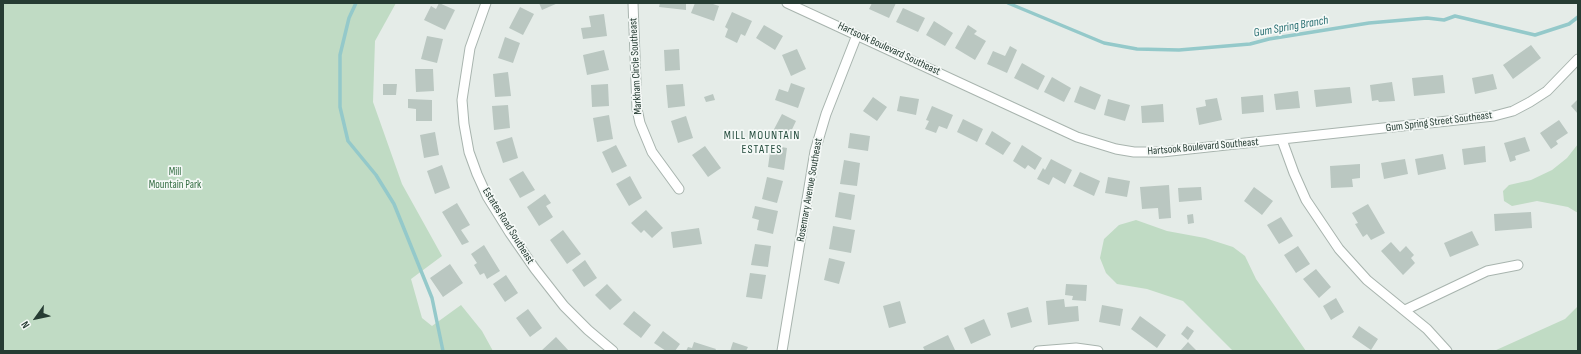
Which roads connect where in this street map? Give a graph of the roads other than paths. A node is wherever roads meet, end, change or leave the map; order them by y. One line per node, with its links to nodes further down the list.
1 (486, 3): 10 (street, Estates Road Southeast)
2 (633, 3): 7 (street, Markham Circle Southeast)
3 (787, 3): 4 (street, Hartsook Boulevard Southeast)
4 (857, 35): 6 (street, Hartsook Boulevard Southeast); 11 (street, Rosemary Avenue Southeast)
5 (1578, 59): 6 (street, Gum Spring Street Southeast)
6 (1282, 140): 9 (street)
7 (679, 189)
8 (1518, 265): 9 (street)
9 (1405, 310): 14 (street)
10 (613, 351)
11 (782, 351)
12 (1038, 351): 13 (street)
13 (1098, 351)
14 (1447, 351)

